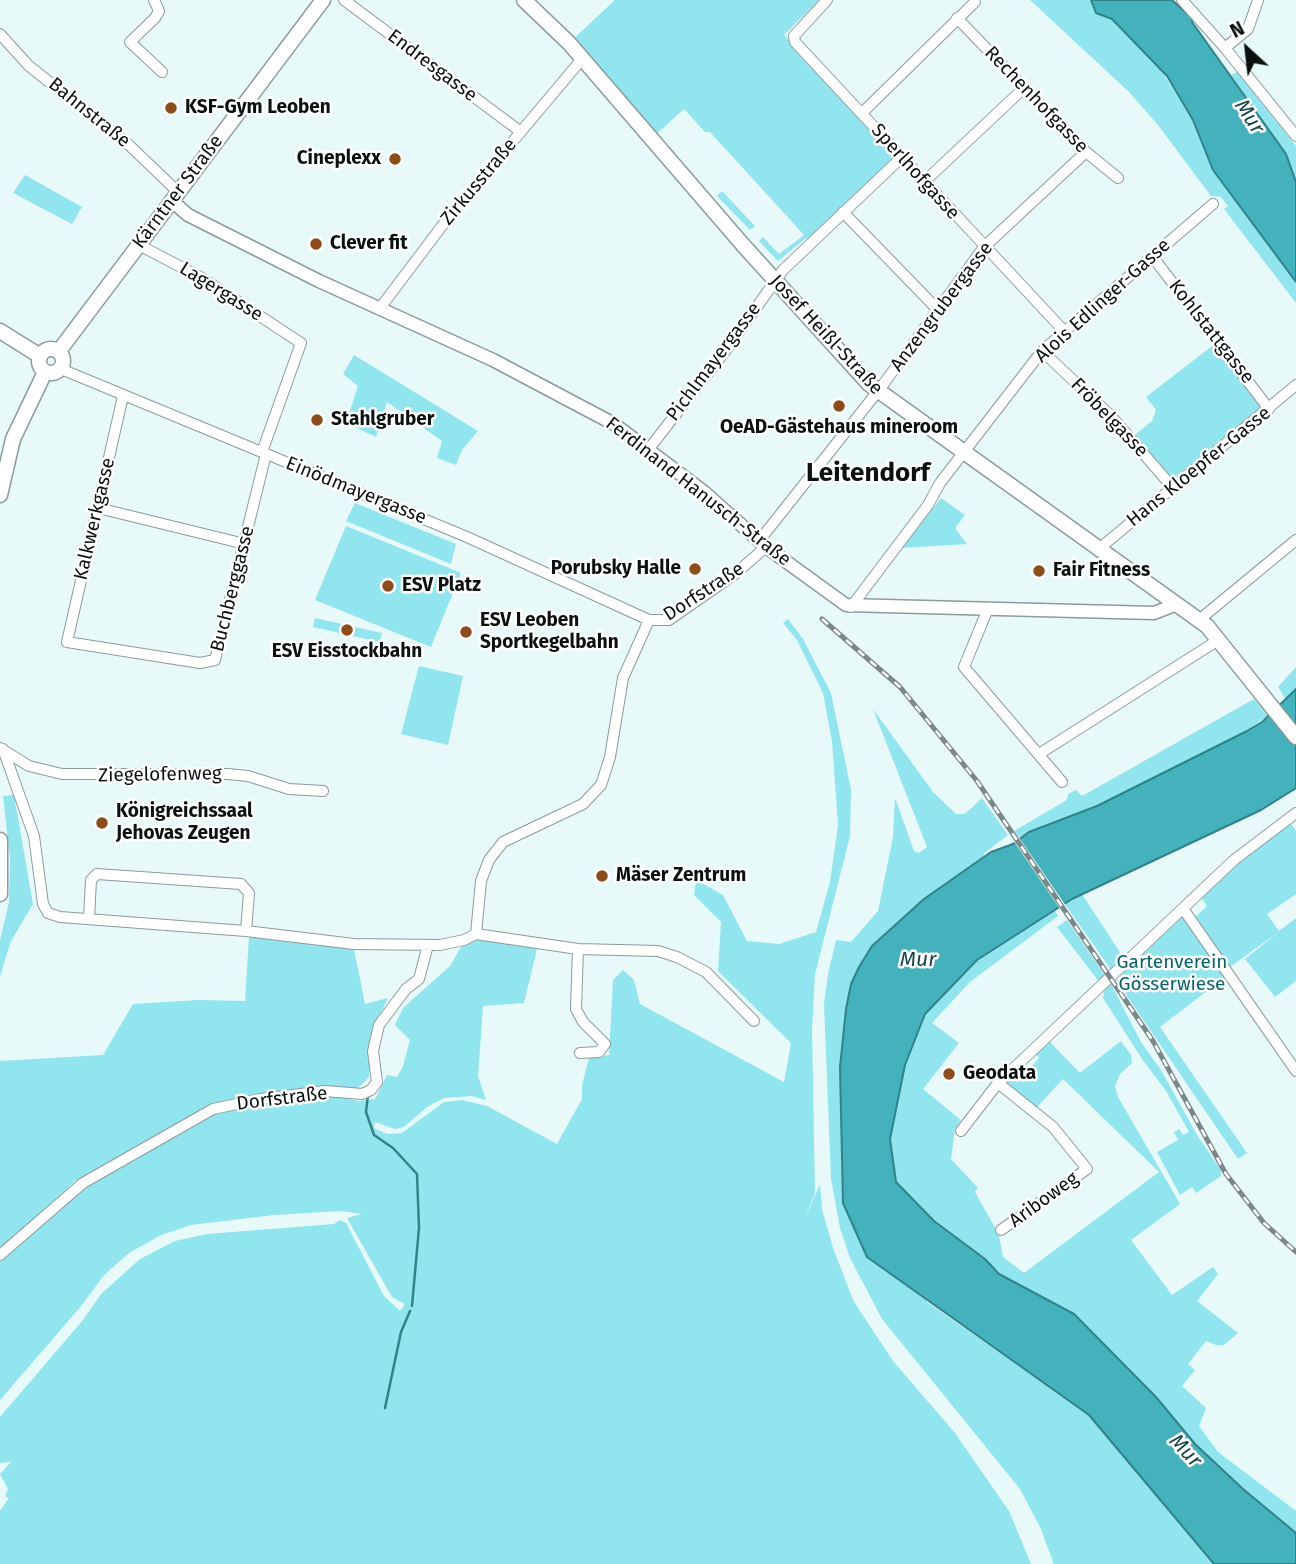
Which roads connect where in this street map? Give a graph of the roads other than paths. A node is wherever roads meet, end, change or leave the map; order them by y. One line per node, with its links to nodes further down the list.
1 (154, 0): 13 (street)
2 (323, 0): 22 (main road, Kärntner Straße)
3 (344, 0): 16 (street, Endresgasse)
4 (524, 0): 12 (main road, Josef Heißl-Straße)
5 (827, 0): 15 (street, Sperlhofgasse)
6 (1182, 0): 11 (street)
7 (1258, 0): 11 (street)
8 (975, 2): 9 (street)
9 (957, 18): 14 (street, Rechenhofgasse); 15 (street)
10 (0, 34): 22 (street, Bahnstraße)
11 (1225, 48): 17 (street)
12 (582, 59): 16 (street, Zirkusstraße); 28 (main road, Josef Heißl-Straße)
13 (162, 72)
14 (1024, 88): 18 (street, Rechenhofgasse); 21 (street)
15 (862, 113): 19 (street, Sperlhofgasse)
16 (520, 132): 29 (street, Zirkusstraße)
17 (1296, 136)
18 (1086, 152): 20 (street, Rechenhofgasse); 26 (street, Anzengrubergasse)
19 (901, 158): 21 (street, Sperlhofgasse); 24 (street, Pichlmayergasse)
20 (1118, 178)
21 (924, 183): 26 (street, Sperlhofgasse)
22 (175, 197): 25 (main road, Kärntner Straße); 29 (street, Ferdinand Hanusch-Straße)
23 (1213, 204): 27 (street, Alois Edlinger-Gasse)
24 (843, 212): 28 (street, Pichlmayergasse); 30 (street)
25 (139, 245): 33 (street, Lagergasse); 34 (main road, Kärntner Straße)
26 (984, 247): 30 (street, Anzengrubergasse); 32 (street, Sperlhofgasse)
27 (1152, 256): 32 (street, Alois Edlinger-Gasse); 42 (street, Kohlstattgasse)
28 (774, 280): 40 (main road, Josef Heißl-Straße); 43 (street, Pichlmayergasse)
29 (380, 308): 43 (street, Ferdinand Hanusch-Straße)
30 (938, 310): 40 (street, Anzengrubergasse)
31 (0, 331): 36 (main road)
32 (1064, 331): 35 (street, Alois Edlinger-Gasse)
33 (301, 345): 44 (street, Buchberggasse)
34 (59, 351): 36 (main road); 37 (main road)
35 (1042, 351): 45 (street, Alois Edlinger-Gasse); 46 (street, Fröbelgasse)
36 (40, 356): 38 (main road)
37 (61, 369): 38 (main road); 41 (street, Einödmayergasse)
38 (45, 372): 47 (main road)
39 (1296, 385): 42 (street, Hans Kloepfer-Gasse)
40 (878, 391): 45 (main road, Josef Heißl-Straße); 51 (street, Anzengrubergasse)
41 (123, 396): 44 (street, Einödmayergasse); 48 (street, Kalkwerkgasse)
42 (1269, 409): 46 (street, Hans Kloepfer-Gasse)
43 (648, 450): 51 (street, Ferdinand Hanusch-Straße)
44 (264, 453): 50 (street, Buchberggasse); 56 (street, Einödmayergasse)
45 (965, 453): 52 (main road, Josef Heißl-Straße); 54 (street, Alois Edlinger-Gasse)
46 (1174, 489): 52 (street, Hans Kloepfer-Gasse)
47 (0, 495)
48 (97, 508): 50 (street); 59 (street, Kalkwerkgasse)
49 (1296, 540): 57 (street)
50 (245, 544): 59 (street, Buchberggasse)
51 (762, 544): 54 (street, Ferdinand Hanusch-Straße); 56 (street, Dorfstraße)
52 (1100, 548): 53 (main road, Josef Heißl-Straße)
53 (1177, 604): 55 (street); 57 (main road, Josef Heißl-Straße)
54 (851, 607): 55 (street)
55 (987, 611): 62 (street)
56 (649, 620): 71 (street, Dorfstraße)
57 (1199, 620): 58 (main road, Josef Heißl-Straße)
58 (1220, 639): 60 (main road, Josef Heißl-Straße); 62 (street)
59 (67, 642)
60 (1296, 737)
61 (1, 749): 64 (street, Ziegelofenweg); 69 (street)
62 (1039, 754): 63 (street)
63 (1062, 782)
64 (323, 791)
65 (1296, 813): 68 (street)
66 (0, 840): 67 (main road)
67 (0, 894)
68 (1184, 911): 76 (street); 77 (street)
69 (89, 919): 70 (street); 70 (street)
70 (246, 931): 72 (street)
71 (476, 934): 72 (street); 73 (street)
72 (428, 945): 80 (street, Dorfstraße)
73 (578, 949): 74 (street); 75 (street)
74 (754, 1021)
75 (580, 1053)
76 (1296, 1071)
77 (998, 1083): 78 (street); 79 (street, Ariboweg)
78 (961, 1131)
79 (1001, 1230)
80 (0, 1255)

